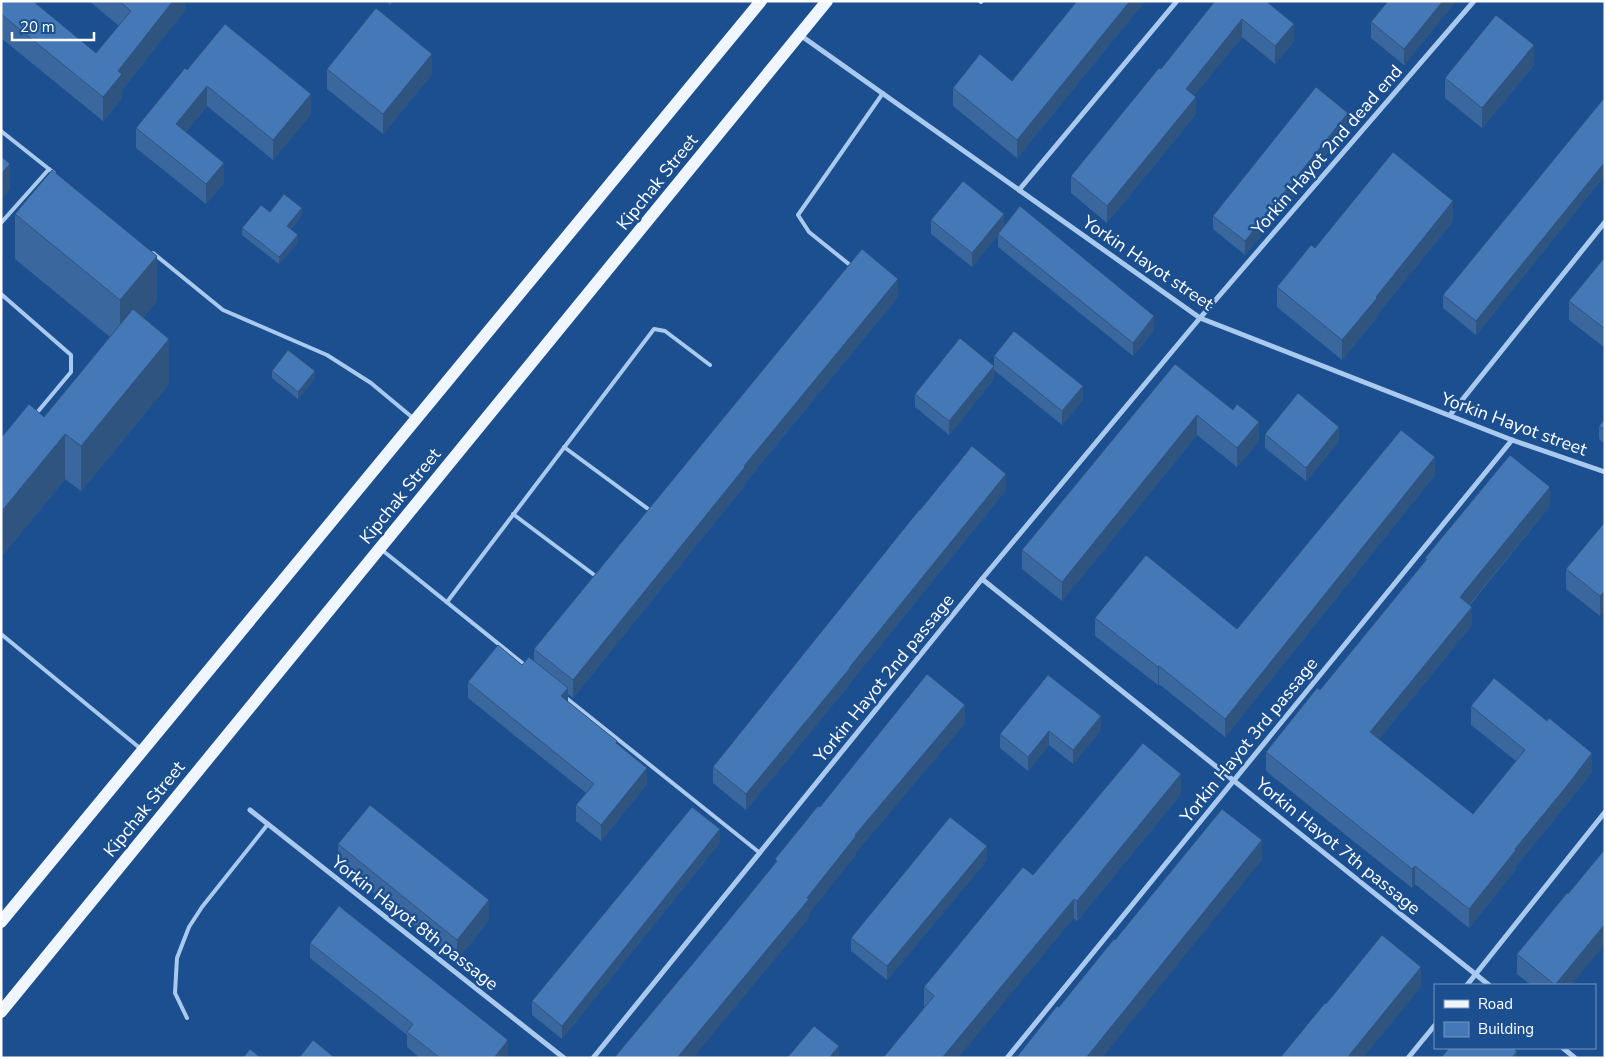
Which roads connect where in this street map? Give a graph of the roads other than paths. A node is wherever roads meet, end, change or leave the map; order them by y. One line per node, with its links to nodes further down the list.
1 (761, 1): 20 (main road, Kipchak Street)
2 (827, 1): 5 (main road, Kipchak Street)
3 (1177, 1): 10 (street)
4 (1474, 1): 16 (street, Yorkin Hayot 2nd dead end)
5 (800, 34): 6 (street, Yorkin Hayot street); 26 (main road, Kipchak Street)
6 (883, 93): 10 (street, Yorkin Hayot street); 14 (lane)
7 (1, 131): 8 (lane)
8 (49, 169): 9 (lane); 12 (lane)
9 (56, 175)
10 (1019, 190): 16 (street, Yorkin Hayot street)
11 (1605, 222): 18 (street)
12 (1, 223)
13 (147, 248): 20 (lane)
14 (850, 265)
15 (1, 294): 19 (lane)
16 (1200, 318): 18 (street, Yorkin Hayot street); 28 (street, Yorkin Hayot 2nd passage)
17 (710, 365): 22 (lane)
18 (1450, 415): 21 (street, Yorkin Hayot street)
19 (33, 416)
20 (415, 420): 33 (main road, Kipchak Street)
21 (1512, 440): 23 (street, Yorkin Hayot street); 34 (street, Yorkin Hayot 3rd passage)
22 (564, 447): 24 (lane); 25 (lane)
23 (1605, 472)
24 (653, 512)
25 (513, 514): 27 (lane); 29 (lane)
26 (380, 548): 29 (lane); 43 (main road, Kipchak Street)
27 (597, 577)
28 (982, 579): 34 (street, Yorkin Hayot 7th passage); 38 (street, Yorkin Hayot 2nd passage)
29 (447, 602): 31 (lane)
30 (1, 634): 33 (lane)
31 (531, 669)
32 (561, 694): 38 (lane)
33 (143, 750): 39 (main road, Kipchak Street)
34 (1233, 780): 40 (street, Yorkin Hayot 7th passage); 49 (street, Yorkin Hayot 3rd passage)
35 (250, 810): 37 (street, Yorkin Hayot 8th passage)
36 (1605, 812): 40 (street)
37 (268, 824): 44 (lane); 47 (street, Yorkin Hayot 8th passage)
38 (760, 853): 48 (street, Yorkin Hayot 2nd passage)
39 (1, 922)
40 (1476, 974): 41 (street); 42 (street, Yorkin Hayot 7th passage)
41 (1468, 984)
42 (1488, 984)
43 (1, 1012)
44 (187, 1018)
45 (1434, 1026): 50 (street)
46 (1564, 1049): 51 (street)
47 (564, 1058)
48 (593, 1058)
49 (1006, 1058)
50 (1408, 1058)
51 (1575, 1058)

